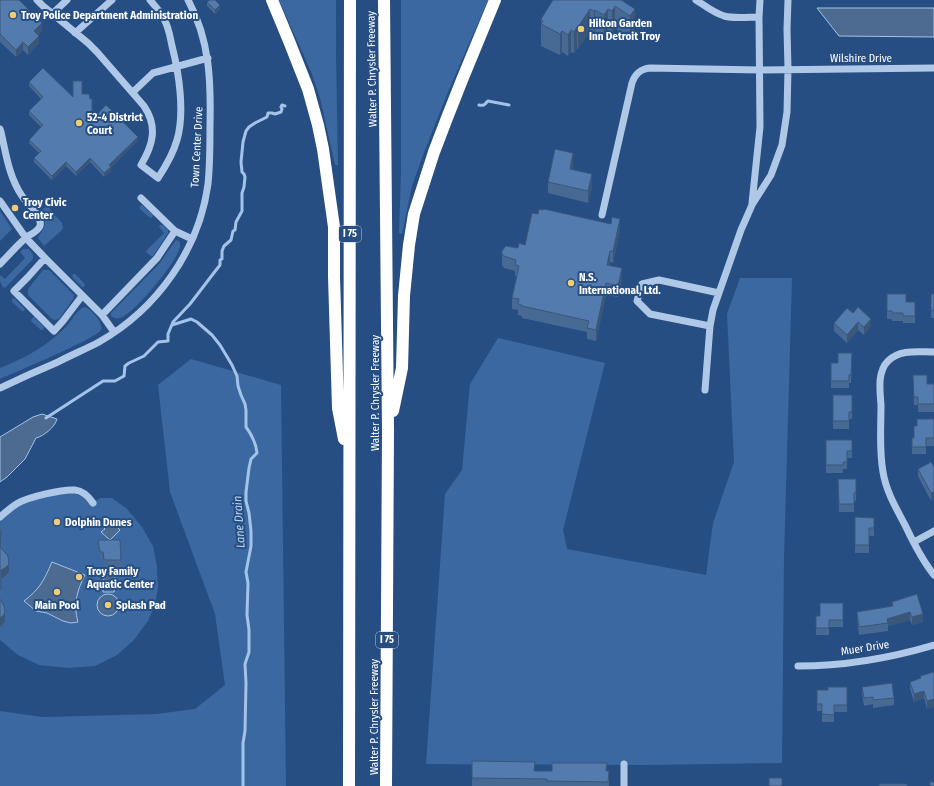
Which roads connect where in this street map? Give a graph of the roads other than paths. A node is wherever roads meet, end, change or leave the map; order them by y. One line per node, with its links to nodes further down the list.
1 (37, 0): 13 (street)
2 (67, 0): 13 (street)
3 (112, 0): 15 (street)
4 (150, 0): 17 (street)
5 (188, 0): 16 (street, Town Center Drive)
6 (272, 0): 41 (highway)
7 (350, 0): 41 (highway, Walter P. Chrysler Freeway / I 75)
8 (384, 0): 40 (highway, Walter P. Chrysler Freeway / I 75)
9 (495, 0): 40 (highway)
10 (696, 0): 14 (street)
11 (760, 0): 14 (street)
12 (788, 0): 19 (street)
13 (52, 14): 15 (street)
14 (759, 18): 20 (street)
15 (75, 33): 21 (street)
16 (208, 58): 17 (street); 29 (street, Town Center Drive)
17 (177, 66): 21 (street); 21 (street)
18 (934, 68): 19 (street, Wilshire Drive)
19 (788, 69): 20 (street, Wilshire Drive); 25 (street)
20 (760, 70): 25 (street); 26 (street, Wilshire Drive)
21 (133, 92)
22 (0, 129): 28 (street)
23 (141, 198): 27 (street)
24 (0, 201): 28 (street)
25 (752, 205): 32 (street)
26 (602, 215)
27 (176, 231): 29 (street); 34 (street)
28 (26, 238): 30 (street); 31 (street)
29 (192, 239): 36 (street, Town Center Drive)
30 (45, 258): 33 (street); 33 (street)
31 (0, 264)
32 (719, 292): 35 (street); 35 (street)
33 (82, 296): 34 (street)
34 (102, 315): 36 (street)
35 (710, 326): 39 (street)
36 (114, 332): 38 (street, Town Center Drive)
37 (934, 352): 45 (street)
38 (0, 388)
39 (705, 390)
40 (388, 431): 51 (highway, Walter P. Chrysler Freeway / I 75)
41 (349, 468): 50 (highway, Walter P. Chrysler Freeway / I 75)
42 (92, 503): 43 (street)
43 (0, 517)
44 (934, 531): 45 (street)
45 (914, 542): 46 (street)
46 (934, 575)
47 (934, 645): 48 (street, Muer Drive)
48 (798, 666)
49 (624, 764): 52 (street)
50 (348, 786)
51 (386, 786)
52 (624, 786)

